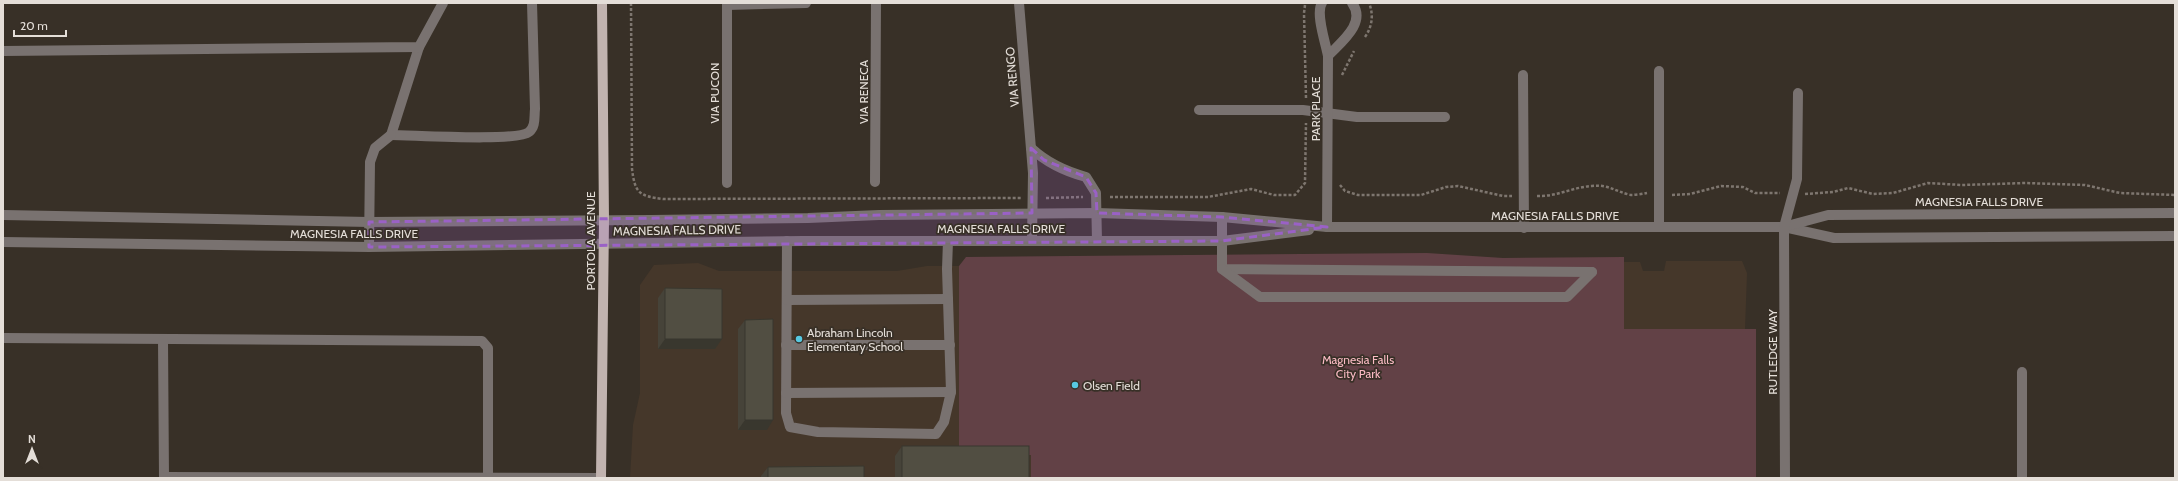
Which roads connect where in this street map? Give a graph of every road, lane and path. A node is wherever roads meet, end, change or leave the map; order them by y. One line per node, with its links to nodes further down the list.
1 (443, 3): 12 (street)
2 (532, 3): 22 (street)
3 (602, 3): 35 (main road, PORTOLA AVENUE)
4 (631, 3): 29 (path)
5 (806, 3): 11 (street)
6 (876, 3): 24 (street, VIA RENECA)
7 (1019, 3): 23 (street, VIA RENGO)
8 (1306, 3): 19 (path)
9 (1322, 3): 14 (street, PARK PLACE)
10 (1352, 3): 14 (street)
11 (727, 4): 25 (street, VIA PUCON)
12 (419, 47): 13 (street); 22 (street)
13 (3, 51)
14 (1328, 56): 20 (street, PARK PLACE)
15 (1658, 71): 38 (street)
16 (1523, 74): 40 (street)
17 (1798, 93): 39 (street, RUTLEDGE WAY)
18 (1199, 110): 19 (street)
19 (1306, 111): 20 (street); 28 (path)
20 (1328, 114): 21 (street); 37 (street, PARK PLACE)
21 (1445, 117)
22 (391, 135): 36 (street)
23 (1031, 148): 28 (street); 29 (street, VIA RENGO)
24 (875, 182)
25 (727, 183)
26 (1812, 194): 27 (path)
27 (2175, 195)
28 (1096, 197): 29 (path); 31 (street)
29 (1032, 198): 30 (street, VIA RENGO)
30 (1032, 213): 31 (street, MAGNESIA FALLS DRIVE); 35 (street, MAGNESIA FALLS DRIVE); 44 (street, VIA RENGO)
31 (1097, 213): 34 (street, MAGNESIA FALLS DRIVE); 45 (street)
32 (2175, 213): 39 (street, MAGNESIA FALLS DRIVE)
33 (3, 215): 36 (street, MAGNESIA FALLS DRIVE)
34 (1222, 217): 37 (street, MAGNESIA FALLS DRIVE); 46 (street)
35 (604, 221): 36 (street, MAGNESIA FALLS DRIVE); 48 (main road, PORTOLA AVENUE)
36 (369, 222): 49 (street)
37 (1327, 227): 40 (street, MAGNESIA FALLS DRIVE); 46 (street, MAGNESIA FALLS DRIVE)
38 (1660, 227): 39 (street, MAGNESIA FALLS DRIVE); 40 (street, MAGNESIA FALLS DRIVE)
39 (1784, 227): 41 (street, MAGNESIA FALLS DRIVE); 64 (street, RUTLEDGE WAY)
40 (1524, 228)
41 (2175, 236)
42 (787, 241): 43 (street, MAGNESIA FALLS DRIVE); 48 (street, MAGNESIA FALLS DRIVE); 52 (street)
43 (948, 241): 44 (street, MAGNESIA FALLS DRIVE); 51 (street)
44 (1032, 241): 45 (street, MAGNESIA FALLS DRIVE)
45 (1097, 241): 46 (street, MAGNESIA FALLS DRIVE)
46 (1222, 241): 50 (street)
47 (3, 242): 49 (street, MAGNESIA FALLS DRIVE)
48 (603, 244): 49 (street, MAGNESIA FALLS DRIVE); 63 (main road, PORTOLA AVENUE)
49 (369, 247)
50 (1222, 269): 50 (street)
51 (948, 299): 52 (street); 56 (street)
52 (787, 300): 55 (street)
53 (3, 338): 54 (street)
54 (163, 340): 61 (street); 62 (street)
55 (786, 345): 56 (street); 59 (street)
56 (950, 345): 58 (street)
57 (2022, 372): 65 (street)
58 (951, 392): 59 (street); 59 (street)
59 (786, 393)
60 (304, 477): 61 (street); 62 (street)
61 (488, 477): 63 (street)
62 (164, 478)
63 (600, 478)
64 (1786, 478)
65 (2022, 478)

